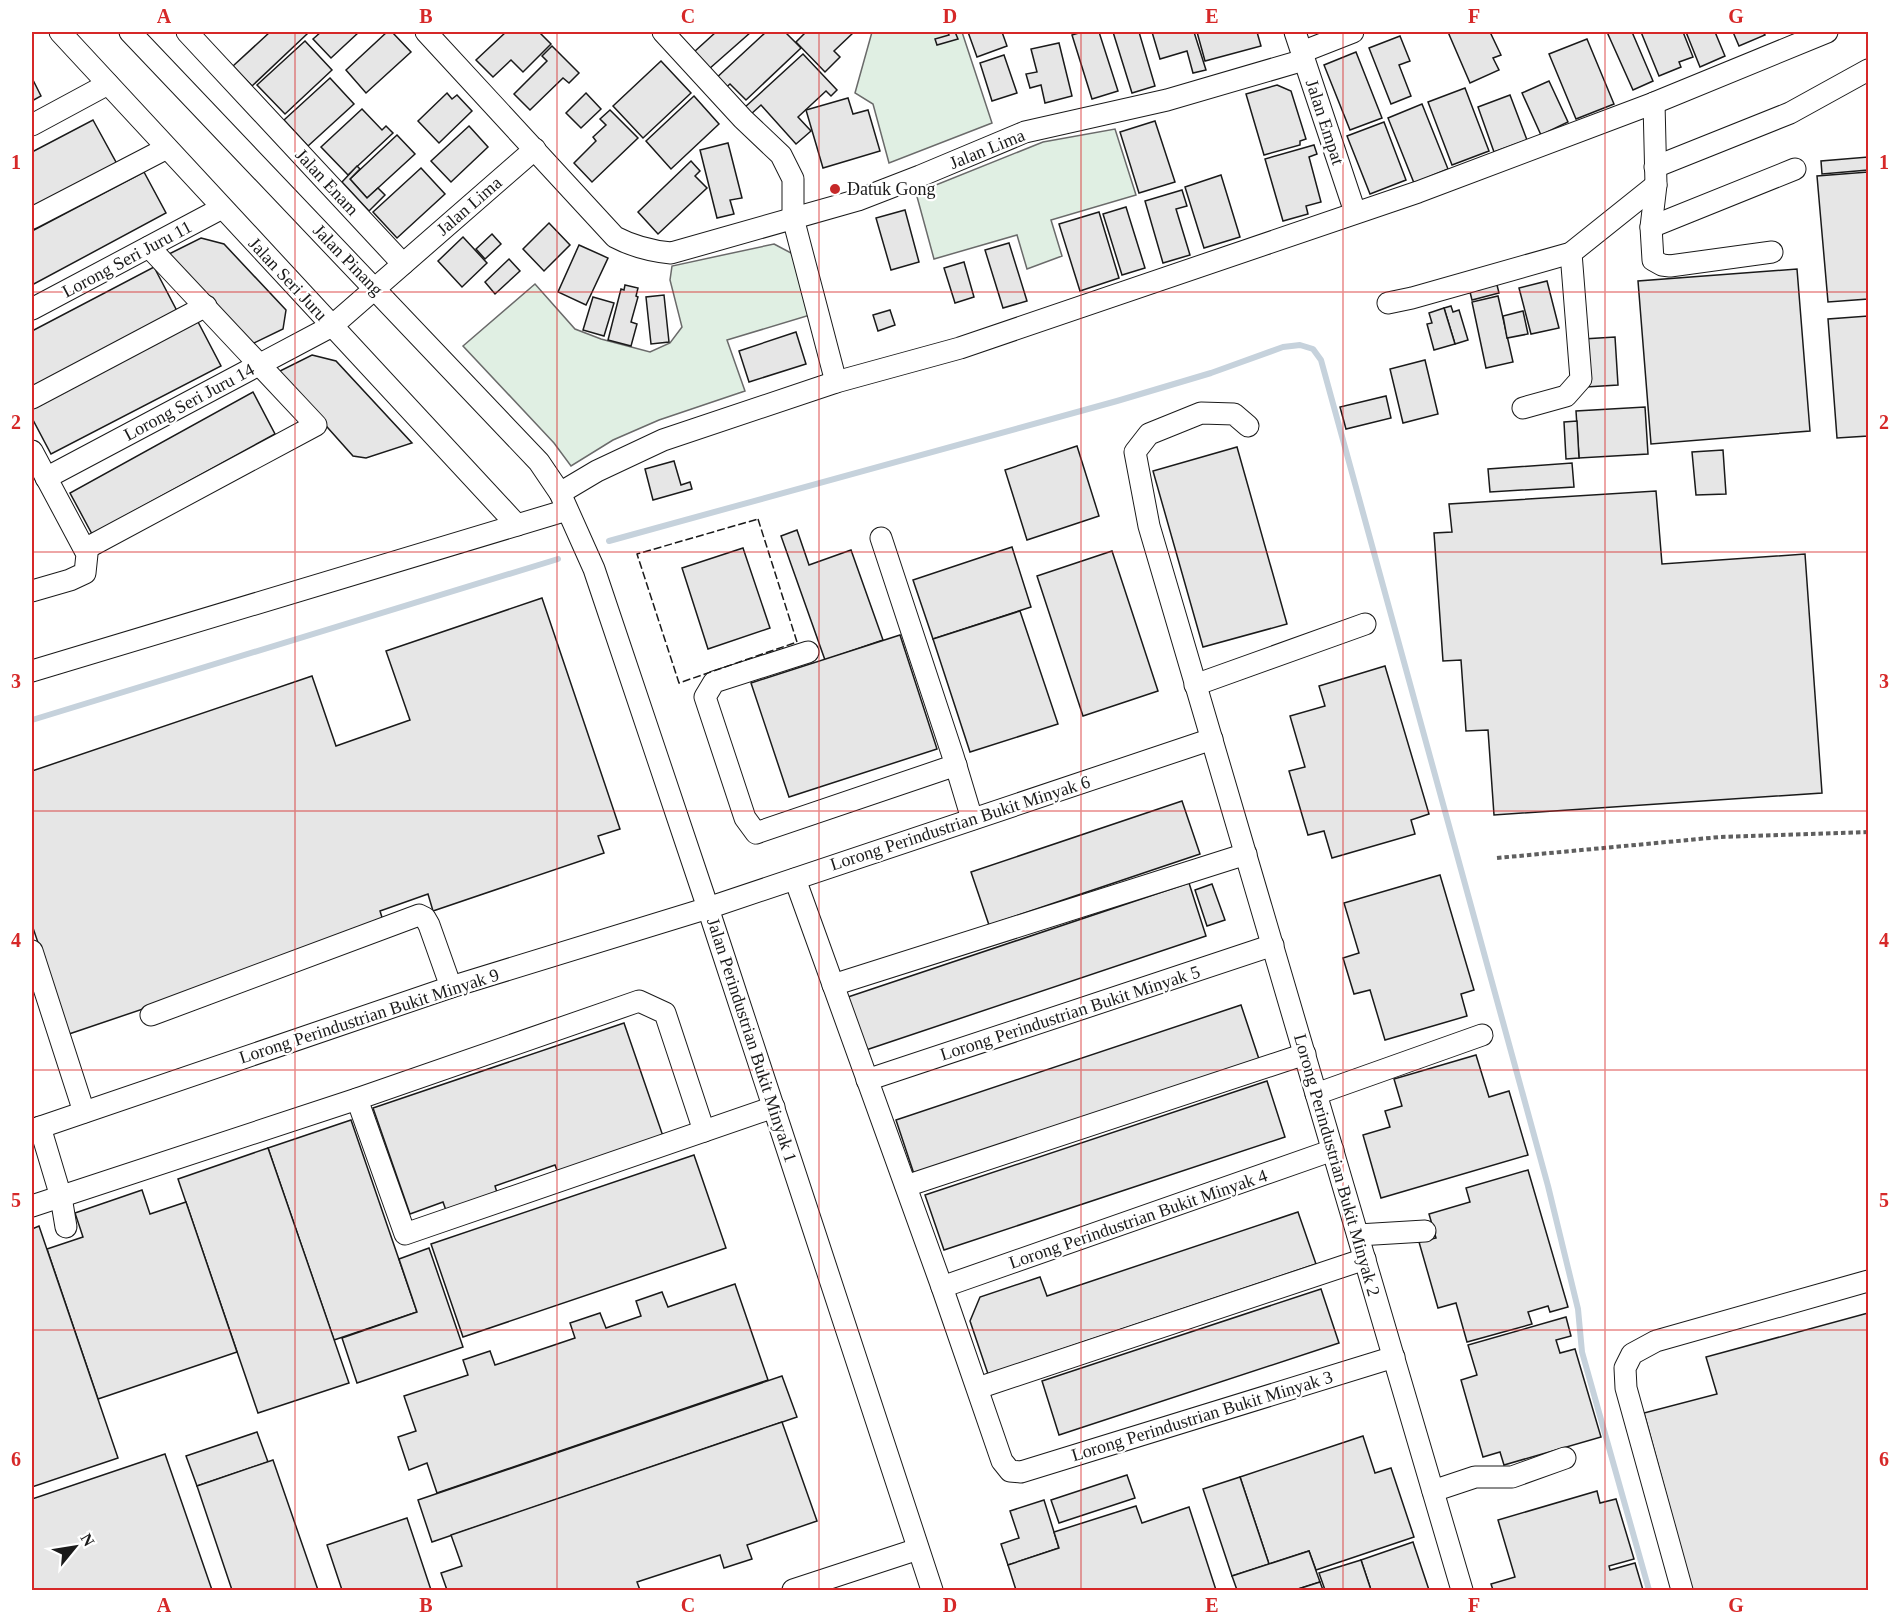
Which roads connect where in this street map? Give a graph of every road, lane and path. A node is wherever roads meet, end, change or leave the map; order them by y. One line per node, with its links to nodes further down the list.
1 (60, 32): 11 (street, Jalan Seri Juru)
2 (130, 32): 27 (street, Jalan Pinang)
3 (187, 32): 26 (street, Jalan Enam)
4 (426, 32): 15 (street, Jalan Lima)
5 (663, 32): 21 (street)
6 (1295, 32): 9 (street, Jalan Empat)
7 (1353, 32): 9 (street, Jalan Lima)
8 (1827, 32): 12 (street)
9 (1303, 56): 19 (street, Jalan Empat); 21 (street, Jalan Lima)
10 (1869, 70): 17 (street)
11 (108, 84): 13 (street); 14 (street, Jalan Seri Juru)
12 (1654, 103): 17 (street); 19 (street)
13 (32, 125)
14 (167, 148): 18 (street, Jalan Seri Juru); 20 (street)
15 (535, 149): 21 (street, Jalan Lima); 26 (street, Jalan Lima)
16 (1795, 169): 22 (street)
17 (1655, 176): 22 (street); 24 (street)
18 (222, 208): 23 (street, Lorong Seri Juru 11); 31 (street, Jalan Seri Juru)
19 (1355, 212): 33 (street)
20 (32, 218)
21 (793, 218): 33 (street)
22 (1651, 227): 25 (street)
23 (149, 247): 29 (street); 30 (street, Lorong Seri Juru 11)
24 (1571, 252): 28 (street); 35 (street)
25 (1772, 252)
26 (403, 264): 27 (street)
27 (375, 288): 31 (street); 39 (street, Jalan Pinang)
28 (1388, 303)
29 (206, 306): 32 (street); 34 (street)
30 (32, 309)
31 (332, 326): 32 (street, Lorong Seri Juru 14); 40 (street, Jalan Seri Juru)
32 (261, 365): 38 (street, Lorong Seri Juru 14); 42 (street)
33 (836, 382): 39 (street)
34 (32, 398)
35 (1523, 408)
36 (1248, 426): 47 (street, Lorong Perindustrian Bukit Minyak 2)
37 (32, 451): 38 (street)
38 (46, 477): 42 (street)
39 (564, 501): 40 (street); 55 (street, Jalan Perindustrian Bukit Minyak 1)
40 (517, 525): 46 (street)
41 (881, 538): 49 (street)
42 (85, 549): 43 (street)
43 (32, 591)
44 (1365, 624): 47 (street)
45 (808, 652): 49 (street)
46 (32, 671)
47 (1195, 685): 48 (street, Lorong Perindustrian Bukit Minyak 2)
48 (1212, 739): 50 (street, Lorong Perindustrian Bukit Minyak 6); 52 (street, Lorong Perindustrian Bukit Minyak 2)
49 (956, 765): 50 (street)
50 (972, 819): 54 (street, Lorong Perindustrian Bukit Minyak 6)
51 (1869, 832): 53 (path)
52 (1246, 854): 56 (street, Lorong Perindustrian Bukit Minyak 2); 58 (street)
53 (1497, 858)
54 (795, 879): 55 (street, Lorong Perindustrian Bukit Minyak 6); 58 (street)
55 (708, 908): 59 (street, Lorong Perindustrian Bukit Minyak 9); 66 (street, Jalan Perindustrian Bukit Minyak 1)
56 (1273, 945): 62 (street, Lorong Perindustrian Bukit Minyak 2); 63 (street, Lorong Perindustrian Bukit Minyak 5)
57 (32, 951): 67 (street)
58 (833, 985): 63 (street)
59 (451, 987): 60 (street); 67 (street, Lorong Perindustrian Bukit Minyak 9)
60 (151, 1015)
61 (1482, 1035): 64 (street)
62 (1305, 1054): 64 (street, Lorong Perindustrian Bukit Minyak 2); 71 (street)
63 (867, 1080): 71 (street)
64 (1316, 1094): 70 (street, Lorong Perindustrian Bukit Minyak 2)
65 (357, 1099): 69 (street); 69 (street); 72 (street)
66 (774, 1107): 69 (street); 84 (street, Jalan Perindustrian Bukit Minyak 1)
67 (84, 1112): 68 (street, Lorong Perindustrian Bukit Minyak 9)
68 (36, 1128): 72 (street)
69 (704, 1131)
70 (1333, 1150): 76 (street, Lorong Perindustrian Bukit Minyak 2); 79 (street, Lorong Perindustrian Bukit Minyak 4)
71 (906, 1186): 79 (street)
72 (61, 1197): 73 (street); 74 (street)
73 (32, 1206)
74 (66, 1227)
75 (1425, 1231): 76 (street)
76 (1358, 1235): 77 (street, Lorong Perindustrian Bukit Minyak 2)
77 (1365, 1259): 80 (street, Lorong Perindustrian Bukit Minyak 2); 81 (street)
78 (1869, 1281): 88 (street)
79 (942, 1287): 81 (street)
80 (1394, 1357): 81 (street, Lorong Perindustrian Bukit Minyak 3); 83 (street, Lorong Perindustrian Bukit Minyak 2)
81 (978, 1388)
82 (1565, 1458): 83 (street)
83 (1433, 1491): 87 (street, Lorong Perindustrian Bukit Minyak 2)
84 (918, 1549): 85 (street); 86 (street, Jalan Perindustrian Bukit Minyak 1)
85 (793, 1590)
86 (932, 1590)
87 (1462, 1590)
88 (1682, 1590)

